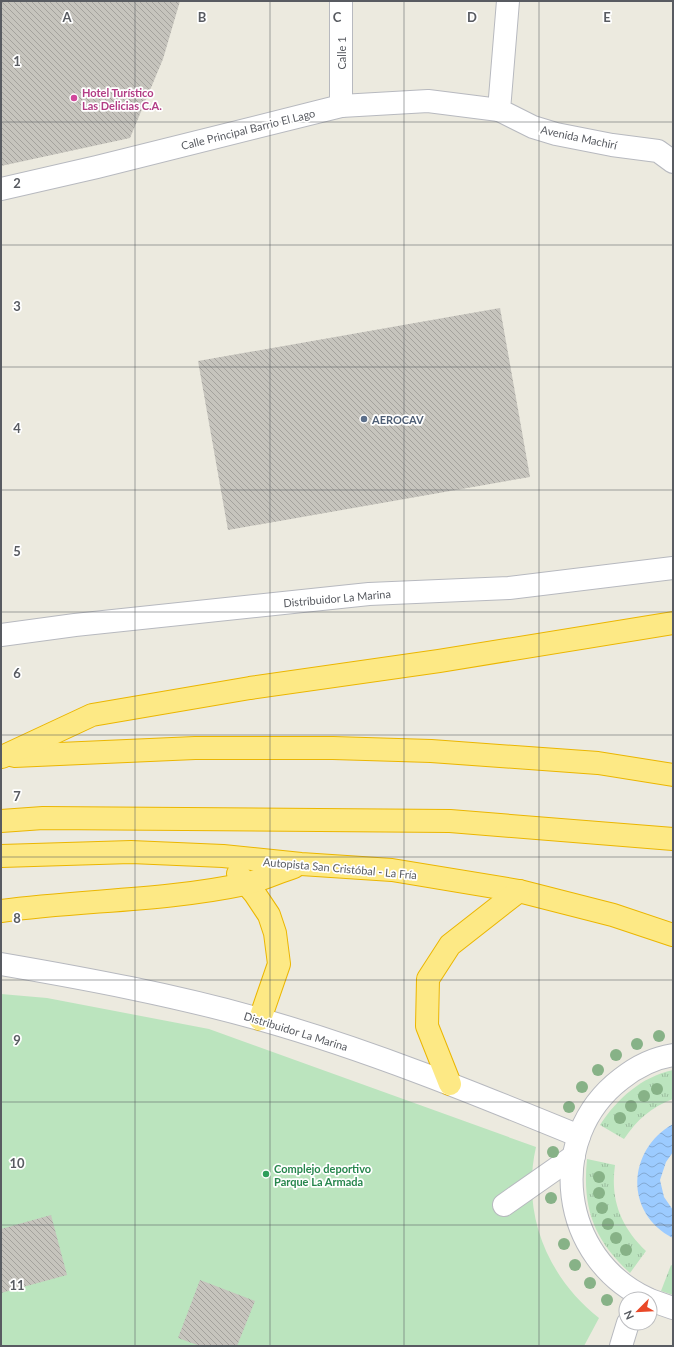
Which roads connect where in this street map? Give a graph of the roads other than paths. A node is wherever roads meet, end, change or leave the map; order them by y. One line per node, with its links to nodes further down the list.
1 (341, 1): 3 (street, Calle 1)
2 (508, 1): 4 (street)
3 (341, 106): 4 (street, Calle Principal Barrio El Lago); 6 (street, Calle Principal Barrio El Lago)
4 (499, 110): 5 (street, Avenida Machirí)
5 (673, 162)
6 (1, 189)
7 (673, 568): 9 (street, Distribuidor La Marina)
8 (673, 623): 10 (highway)
9 (1, 634)
10 (2, 757): 11 (highway)
11 (673, 775)
12 (1, 821): 13 (highway)
13 (673, 839)
14 (1, 856): 15 (highway, Autopista San Cristóbal - La Fría)
15 (223, 856): 16 (highway, Autopista San Cristóbal - La Fría); 17 (highway)
16 (301, 864): 17 (highway); 18 (highway, Autopista San Cristóbal - La Fría)
17 (247, 883): 19 (highway); 22 (highway)
18 (519, 892): 20 (highway, Autopista San Cristóbal - La Fría); 24 (highway)
19 (1, 911)
20 (673, 934)
21 (1, 964): 22 (street, Distribuidor La Marina)
22 (260, 1019): 24 (street, Distribuidor La Marina)
23 (673, 1055): 25 (street)
24 (450, 1084): 25 (street, Distribuidor La Marina)
25 (576, 1146): 26 (street); 27 (street)
26 (504, 1205)
27 (632, 1291)
28 (658, 1303): 29 (street)
29 (673, 1308)
30 (626, 1331): 31 (street)
31 (621, 1346)

